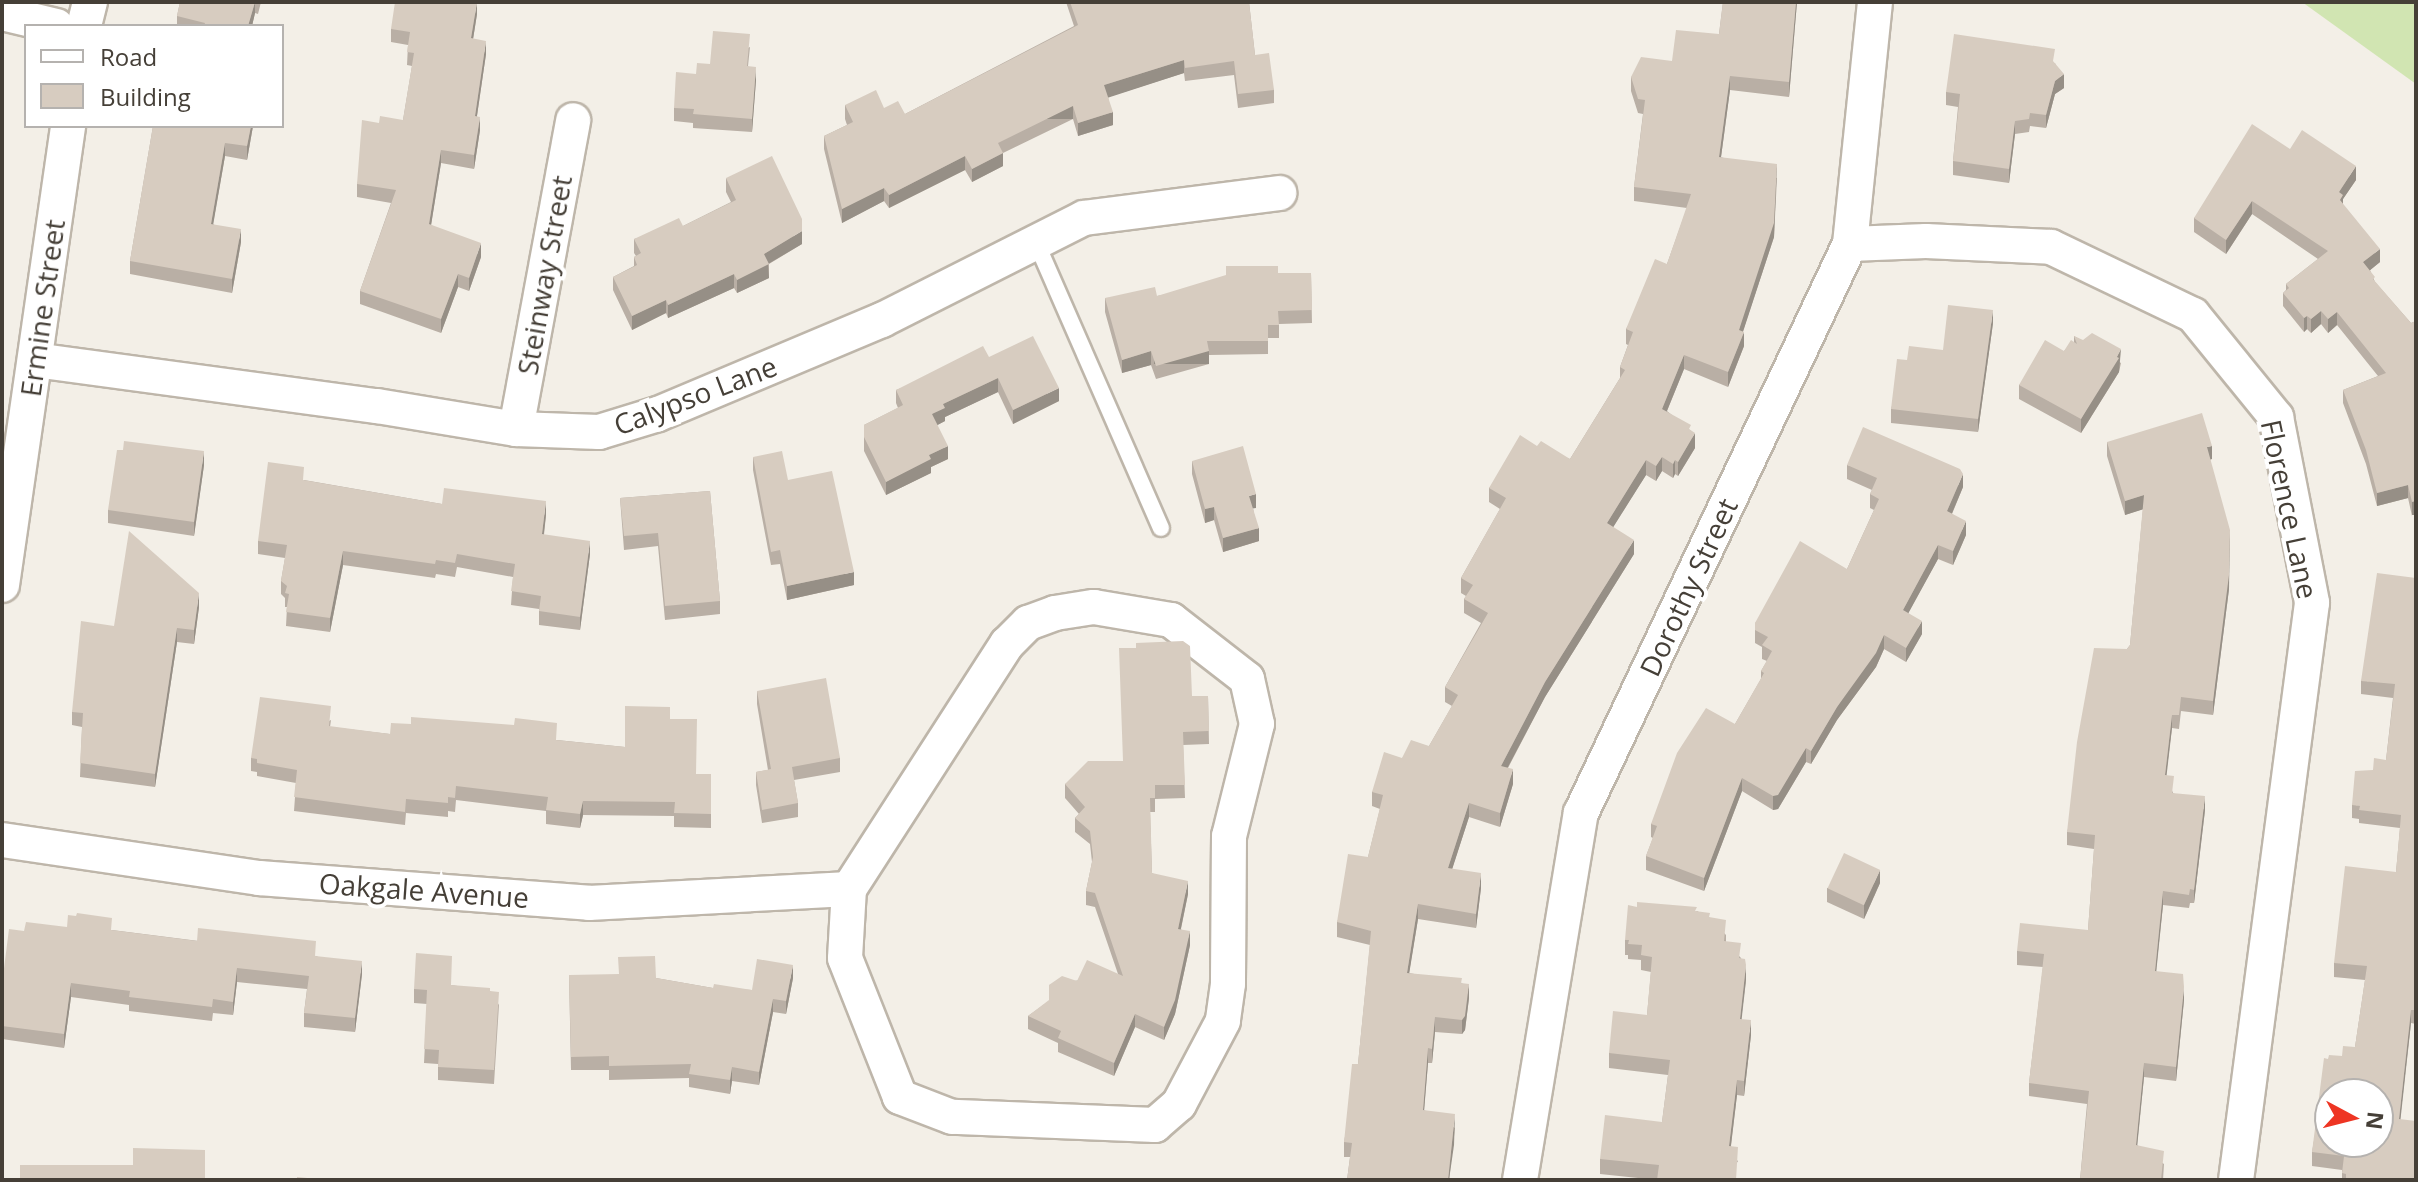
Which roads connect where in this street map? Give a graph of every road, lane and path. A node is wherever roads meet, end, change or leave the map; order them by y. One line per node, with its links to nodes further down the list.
1 (90, 2): 5 (street)
2 (1875, 2): 10 (street, Dorothy Street)
3 (2, 13): 4 (street)
4 (48, 24)
5 (84, 24)
6 (573, 120): 12 (street, Steinway Street)
7 (68, 128): 11 (street, Ermine Street)
8 (1279, 193): 9 (street, Calypso Lane)
9 (1036, 242): 12 (street, Calypso Lane); 13 (lane)
10 (1850, 244): 17 (street, Dorothy Street); 18 (street, Florence Lane)
11 (35, 360): 12 (street, Calypso Lane); 14 (street, Ermine Street)
12 (516, 429)
13 (1161, 528)
14 (2, 585)
15 (2, 840): 16 (street, Oakgale Avenue)
16 (849, 889): 16 (street)
17 (1520, 1180)
18 (2236, 1180)

